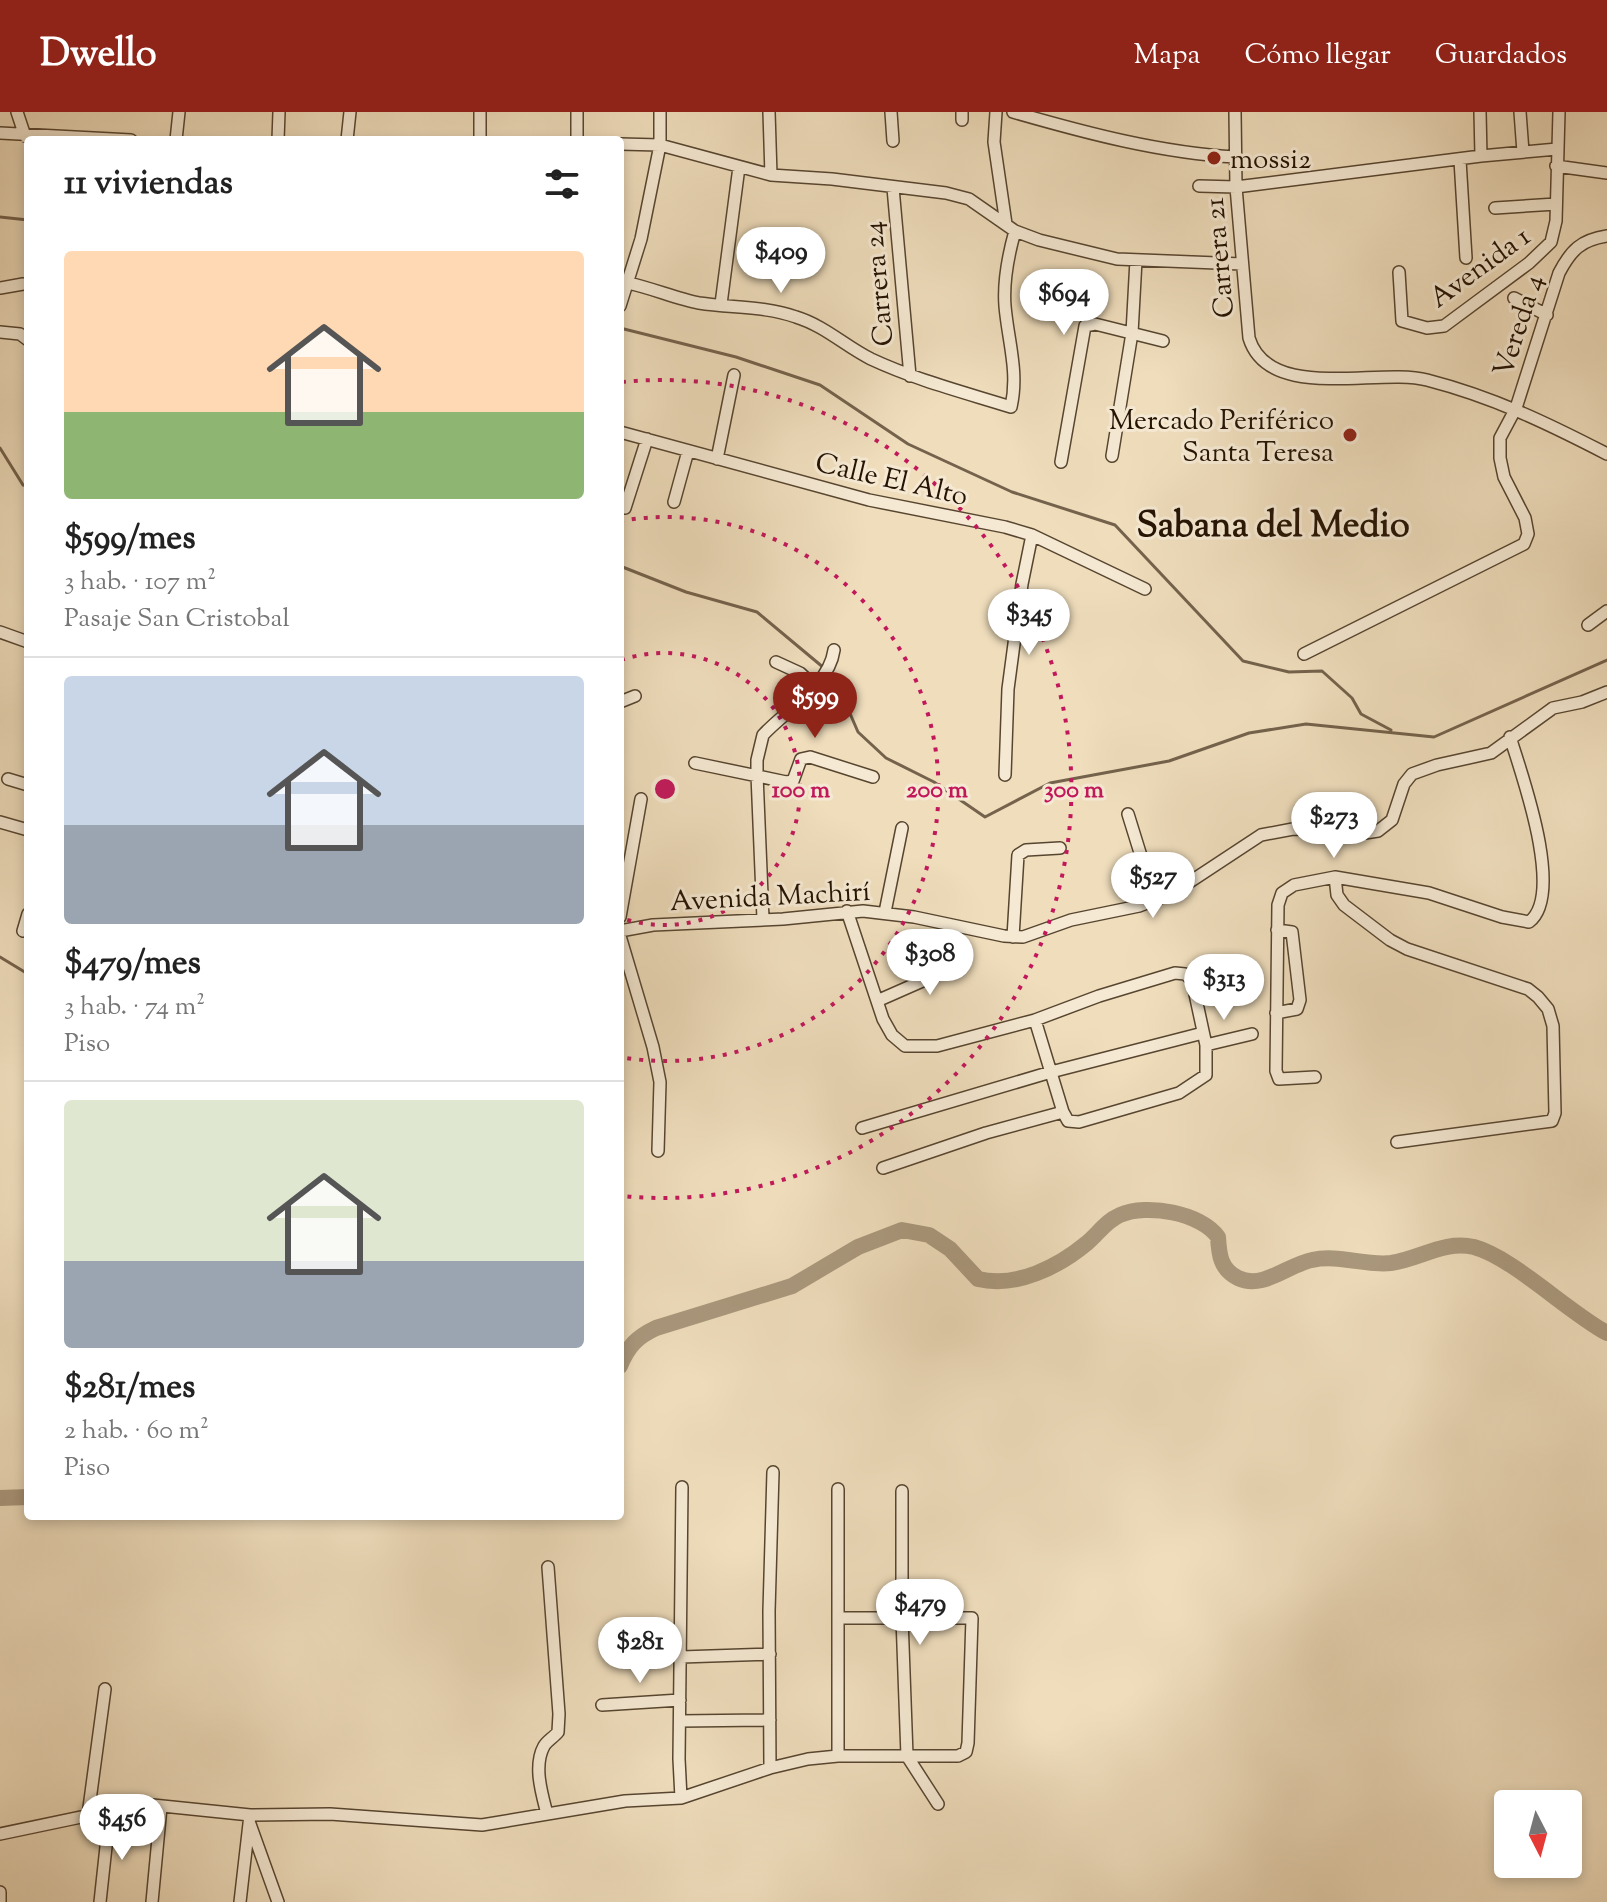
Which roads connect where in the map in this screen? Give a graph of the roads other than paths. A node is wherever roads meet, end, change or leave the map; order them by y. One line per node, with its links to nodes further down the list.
1 (17, 112): 17 (street)
2 (179, 112): 18 (street)
3 (279, 112): 19 (street)
4 (350, 112): 20 (street)
5 (480, 112): 21 (street)
6 (577, 112): 22 (street)
7 (660, 112): 25 (street)
8 (769, 112): 34 (street)
9 (891, 112): 23 (street)
10 (996, 112): 40 (street)
11 (1013, 112): 29 (street)
12 (1235, 112): 29 (street, Carrera 21)
13 (1480, 112): 28 (street)
14 (1520, 112): 27 (street)
15 (1559, 112): 26 (street, Avenida 1)
16 (0, 133): 17 (street)
17 (25, 136)
18 (176, 136)
19 (278, 136)
20 (347, 136)
21 (480, 136)
22 (577, 136)
23 (893, 141)
24 (624, 144): 25 (street)
25 (660, 145): 32 (street); 46 (street)
26 (1557, 149): 27 (street); 31 (street, Avenida 1)
27 (1523, 152): 28 (street)
28 (1481, 156): 30 (street)
29 (1236, 157): 36 (street, Carrera 21)
30 (1460, 160): 36 (street); 42 (street)
31 (1556, 166): 33 (street); 38 (street, Avenida 1)
32 (739, 167): 34 (street); 51 (street)
33 (1607, 173)
34 (771, 175): 37 (street)
35 (1199, 186): 36 (street)
36 (1236, 187): 44 (street, Carrera 21)
37 (893, 188): 40 (street); 58 (street, Carrera 24)
38 (1556, 204): 39 (street); 45 (street, Avenida 1)
39 (1495, 208)
40 (1011, 227): 43 (street); 58 (street)
41 (1607, 236): 52 (street, Vereda 4)
42 (1466, 258)
43 (1136, 260): 44 (street); 54 (street)
44 (1242, 264): 59 (street, Carrera 21)
45 (1399, 272)
46 (628, 283): 49 (street); 51 (street)
47 (23, 284): 48 (street)
48 (0, 288)
49 (624, 294)
50 (1514, 298): 52 (street)
51 (721, 304): 58 (street)
52 (1547, 315): 59 (street, Vereda 4)
53 (0, 332): 55 (street)
54 (1132, 333): 56 (street); 64 (street); 66 (street)
55 (24, 337)
56 (1163, 341)
57 (734, 375): 65 (street)
58 (910, 376)
59 (1516, 408): 63 (street); 75 (street, Vereda 4)
60 (624, 433): 61 (street, Calle El Alto)
61 (647, 439): 62 (street, Calle El Alto); 68 (street)
62 (688, 451): 65 (street, Calle El Alto); 67 (street)
63 (1607, 454)
64 (1112, 456)
65 (717, 459): 69 (street, Calle El Alto)
66 (1061, 462)
67 (674, 502)
68 (625, 508)
69 (1032, 535): 70 (street, Calle El Alto); 85 (street)
70 (1145, 589)
71 (1607, 611): 72 (street)
72 (1588, 625)
73 (0, 632): 74 (street)
74 (24, 641)
75 (1304, 654)
76 (833, 656): 78 (street)
77 (776, 662): 78 (street)
78 (814, 686): 84 (street)
79 (1607, 692): 82 (street, Avenida Machirí)
80 (635, 696): 81 (street)
81 (624, 700)
82 (1510, 737): 95 (street); 97 (street, Avenida Machirí)
83 (695, 763): 84 (street)
84 (757, 775): 86 (street); 100 (street)
85 (1005, 775)
86 (873, 777)
87 (8, 779): 88 (street)
88 (24, 784)
89 (641, 799): 96 (street)
90 (1128, 814): 97 (street)
91 (0, 822): 93 (street)
92 (902, 828): 99 (street)
93 (24, 829)
94 (1060, 848): 105 (street)
95 (1335, 877): 102 (street); 119 (street)
96 (624, 895)
97 (1155, 901): 105 (street, Avenida Machirí)
98 (847, 911): 99 (street, Avenida Machirí); 100 (street, Avenida Machirí); 110 (street)
99 (885, 912): 105 (street, Avenida Machirí)
100 (763, 919): 104 (street, Avenida Machirí)
101 (24, 928): 103 (street)
102 (1277, 930): 111 (street); 111 (street)
103 (23, 931)
104 (624, 933)
105 (1013, 937)
106 (624, 948): 120 (street)
107 (1243, 966): 109 (street)
108 (952, 968): 110 (street)
109 (1192, 980): 112 (street); 114 (street)
110 (877, 1001): 112 (street)
111 (1276, 1013): 116 (street)
112 (1035, 1020): 115 (street)
113 (1252, 1034): 114 (street)
114 (1204, 1039): 115 (street); 117 (street)
115 (1051, 1072): 117 (street); 118 (street)
116 (1315, 1077)
117 (1063, 1112): 121 (street)
118 (862, 1128)
119 (1397, 1142)
120 (658, 1151)
121 (883, 1168)
122 (773, 1472): 129 (street)
123 (682, 1487): 130 (street)
124 (838, 1489): 127 (street)
125 (902, 1491): 128 (street)
126 (548, 1567): 143 (street)
127 (838, 1618): 128 (street); 136 (street)
128 (902, 1618): 137 (street); 137 (street)
129 (770, 1654): 130 (street); 134 (street)
130 (681, 1657): 132 (street)
131 (105, 1689): 144 (street)
132 (680, 1700): 133 (street); 135 (street)
133 (602, 1705)
134 (770, 1720): 135 (street); 138 (street)
135 (680, 1721): 139 (street)
136 (838, 1756): 137 (street); 138 (street)
137 (907, 1756): 140 (street)
138 (770, 1768): 139 (street)
139 (681, 1798): 143 (street)
140 (938, 1804)
141 (161, 1807): 142 (street); 145 (street); 150 (street)
142 (110, 1810): 144 (street); 149 (street)
143 (547, 1814): 145 (street)
144 (88, 1815): 146 (street)
145 (250, 1819): 151 (street); 152 (street)
146 (0, 1834)
147 (0, 1892): 148 (street)
148 (0, 1902)
149 (100, 1902)
150 (152, 1902)
151 (240, 1902)
152 (278, 1902)

